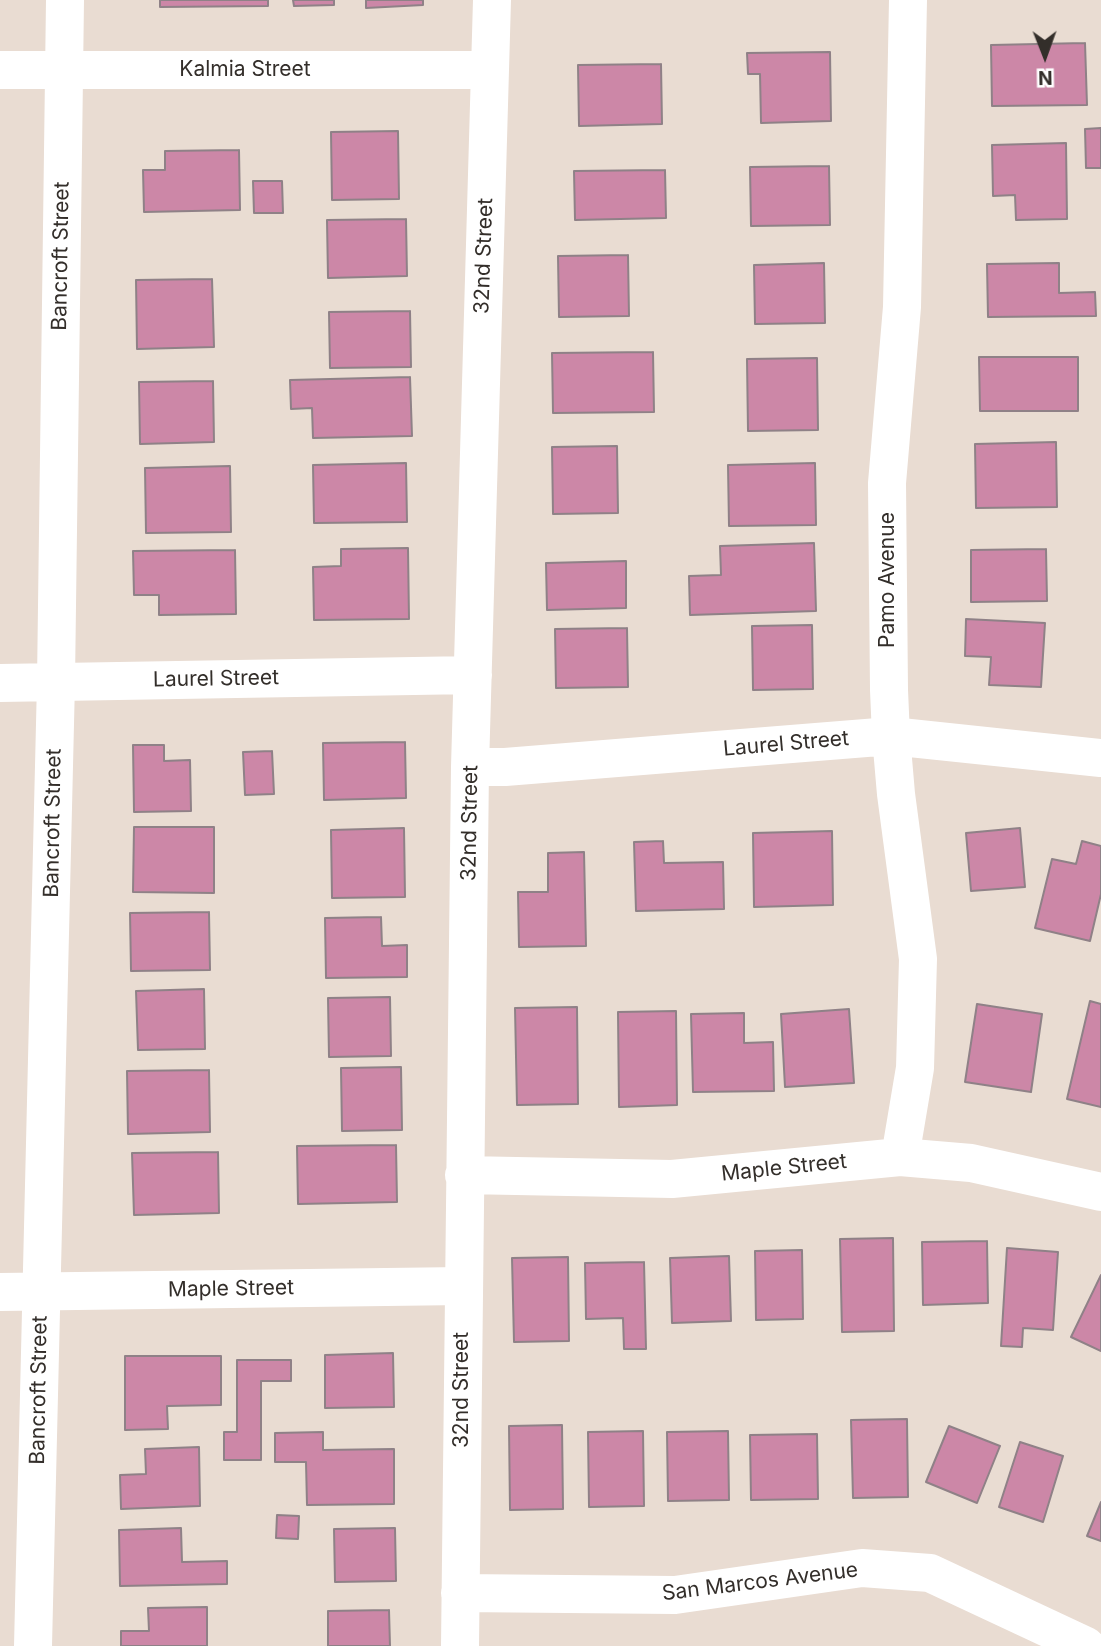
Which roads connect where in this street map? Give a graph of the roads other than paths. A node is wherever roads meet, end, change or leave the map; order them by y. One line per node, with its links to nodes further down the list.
1 (65, 0): 5 (street, Bancroft Street)
2 (492, 0): 6 (street, 32nd Street)
3 (908, 0): 10 (street, Pamo Avenue)
4 (0, 70): 5 (street, Kalmia Street)
5 (63, 70): 6 (street, Kalmia Street); 8 (street, Bancroft Street)
6 (489, 71): 7 (street, 32nd Street)
7 (473, 675): 8 (street, Laurel Street); 12 (street, 32nd Street)
8 (57, 682): 9 (street, Laurel Street); 18 (street, Bancroft Street)
9 (0, 683)
10 (891, 736): 11 (street, Laurel Street); 12 (street, Laurel Street); 13 (street, Pamo Avenue)
11 (1101, 758)
12 (470, 767): 14 (street, 32nd Street)
13 (900, 1157): 14 (street, Maple Street); 15 (street, Maple Street)
14 (464, 1175): 16 (street, 32nd Street)
15 (1101, 1192)
16 (463, 1286): 18 (street, Maple Street); 19 (street, 32nd Street)
17 (0, 1292): 18 (street, Maple Street)
18 (41, 1292): 20 (street, Bancroft Street)
19 (460, 1593): 21 (street, 32nd Street); 22 (street, San Marcos Avenue)
20 (33, 1646)
21 (460, 1646)
22 (1086, 1646)

